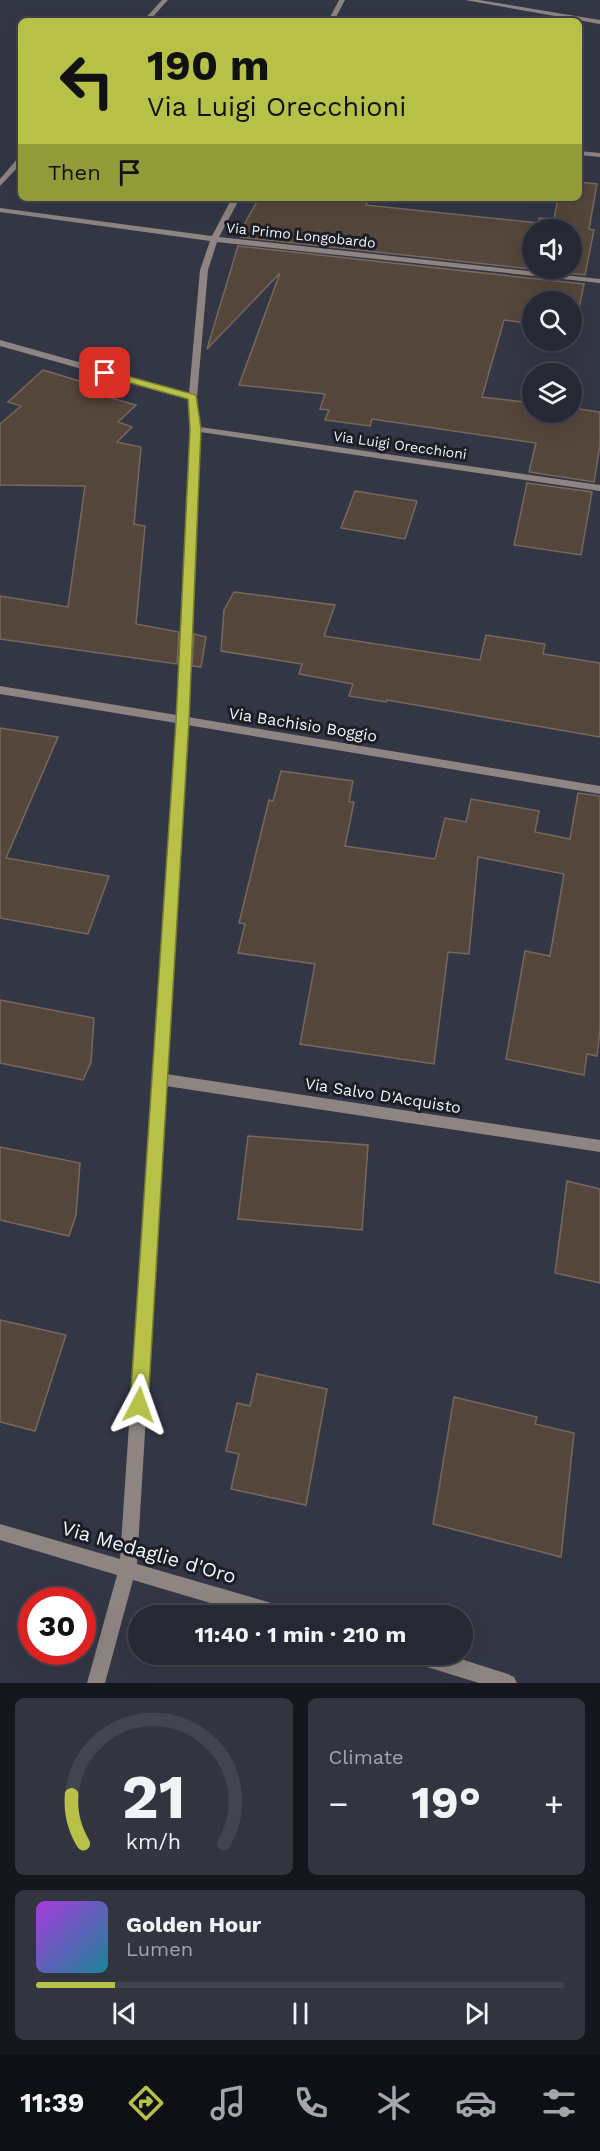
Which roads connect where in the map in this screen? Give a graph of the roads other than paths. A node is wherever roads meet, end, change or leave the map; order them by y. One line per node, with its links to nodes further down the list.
1 (165, 0): 4 (street)
2 (342, 0): 5 (street)
3 (468, 0): 6 (street)
4 (149, 18)
5 (333, 18)
6 (576, 18)
7 (582, 19): 8 (street)
8 (600, 22)
9 (582, 153): 10 (street)
10 (600, 155)
11 (18, 163): 12 (street)
12 (0, 184)
13 (234, 201): 15 (street)
14 (0, 210): 15 (street, Via Primo Longobardo)
15 (214, 239): 16 (street, Via Primo Longobardo); 18 (street)
16 (600, 281)
17 (0, 343): 18 (street)
18 (193, 397): 19 (street)
19 (195, 429): 20 (street, Via Luigi Orecchioni); 22 (street)
20 (600, 488)
21 (0, 690): 22 (street, Via Bachisio Boggio)
22 (182, 721): 23 (street, Via Bachisio Boggio); 24 (street)
23 (600, 790)
24 (160, 1079): 25 (street, Via Salvo D'Acquisto); 27 (street)
25 (600, 1146)
26 (0, 1532): 27 (street, Via Medaglie d'Oro)
27 (128, 1568): 28 (street, Via Medaglie d'Oro); 30 (street)
28 (249, 1605)
29 (450, 1665): 31 (street)
30 (96, 1683)
31 (508, 1683)

